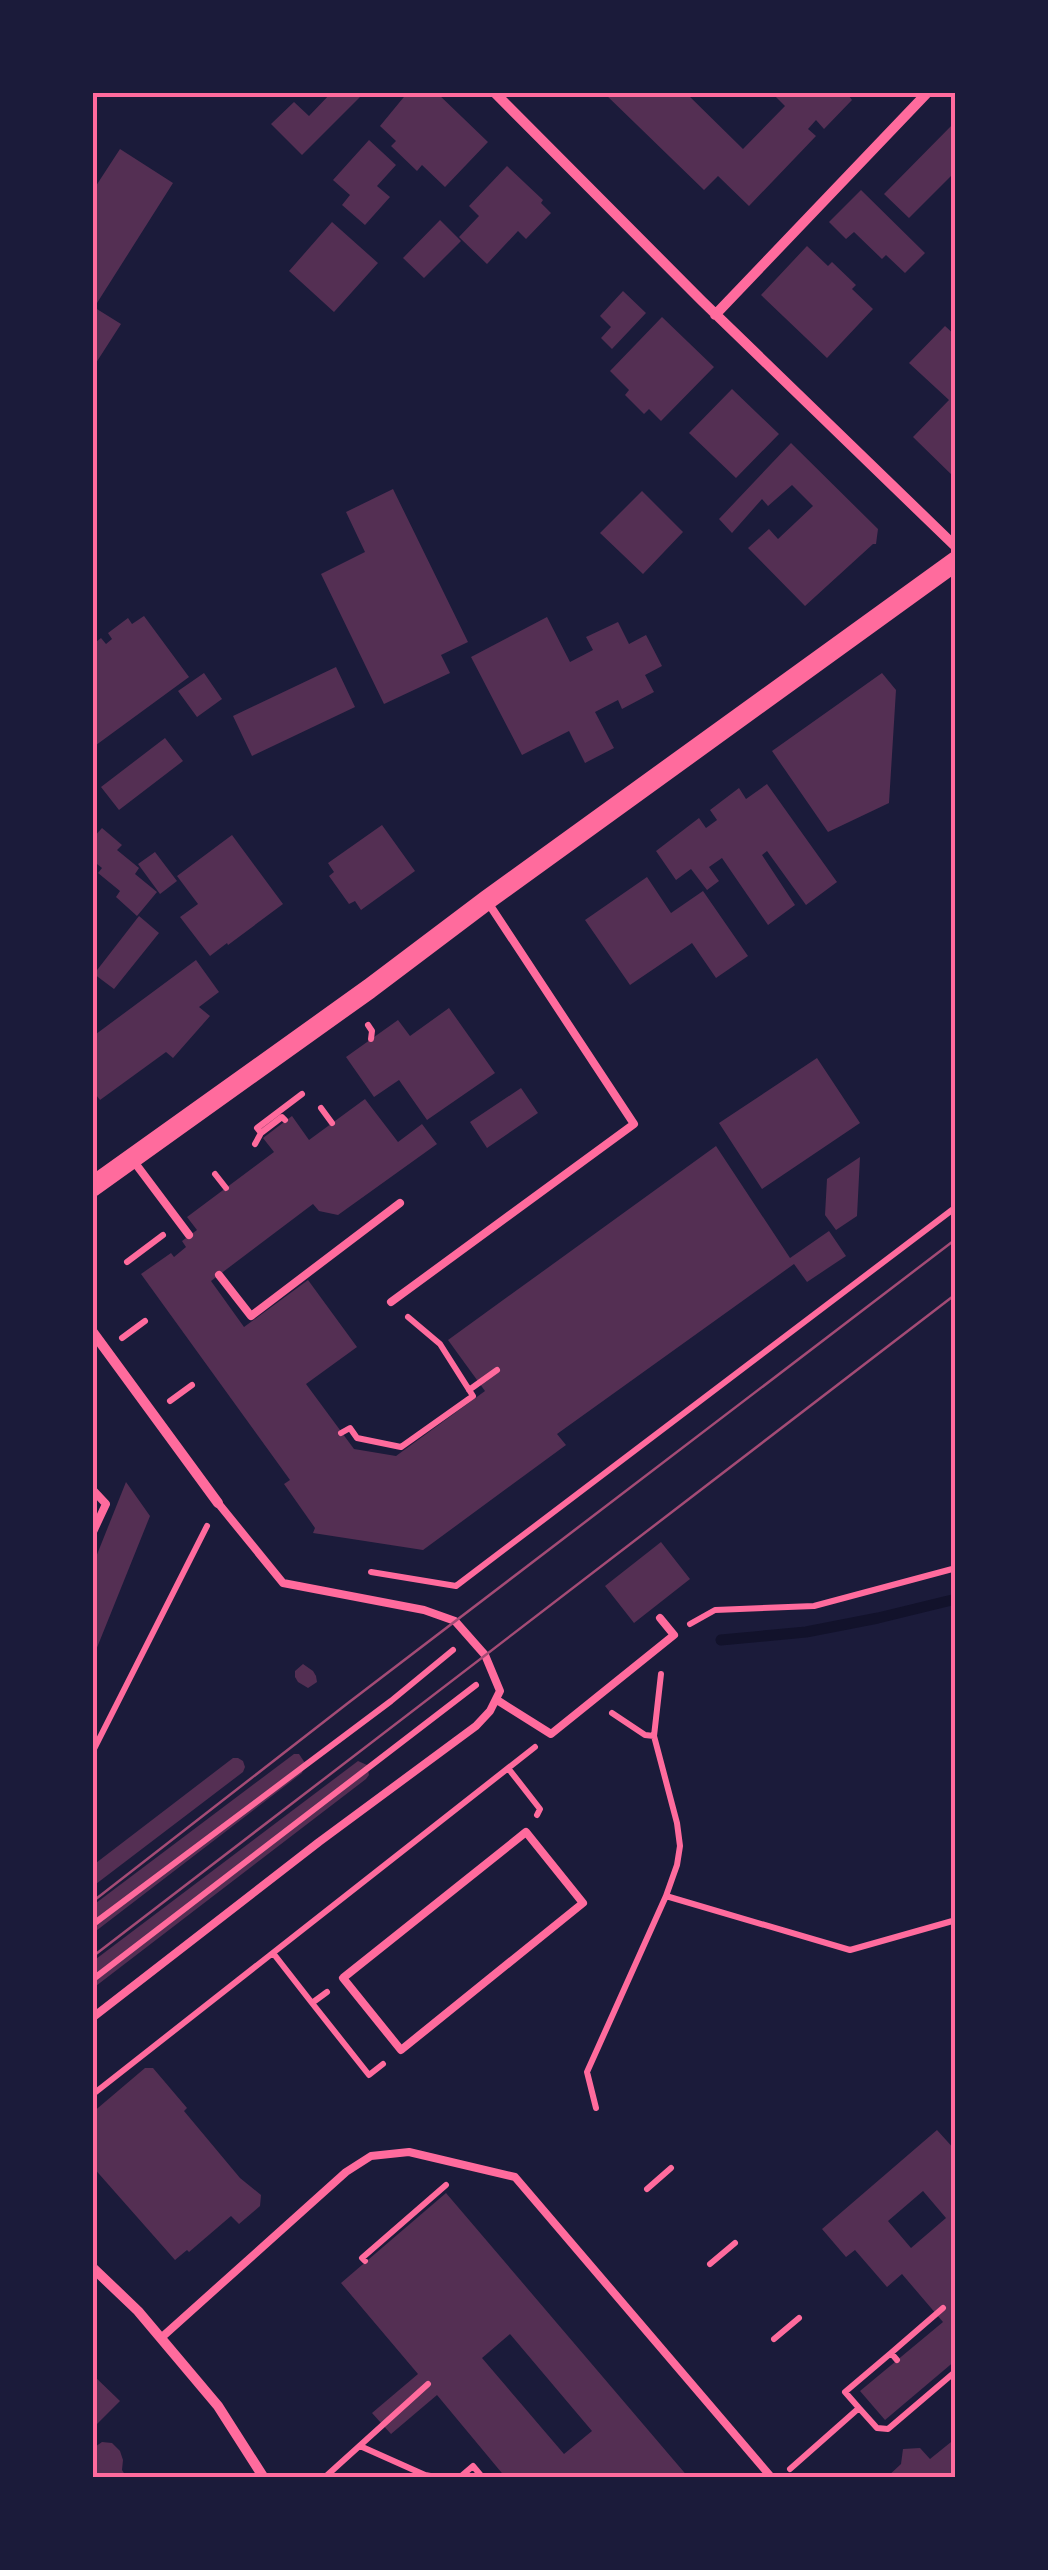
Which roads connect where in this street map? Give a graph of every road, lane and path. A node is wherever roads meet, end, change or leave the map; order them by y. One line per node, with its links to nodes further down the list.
1 (494, 92): 3 (street)
2 (928, 92): 3 (street)
3 (716, 315): 4 (street)
4 (956, 548)
5 (956, 562): 6 (main road)
6 (487, 900): 13 (main road); 23 (lane)
7 (368, 1025): 8 (path)
8 (371, 1039)
9 (302, 1094): 12 (path)
10 (321, 1108): 11 (path)
11 (332, 1123)
12 (255, 1144)
13 (131, 1158): 15 (main road); 20 (lane)
14 (216, 1174): 16 (path)
15 (92, 1187)
16 (226, 1188)
17 (400, 1203): 22 (lane)
18 (956, 1207): 32 (path)
19 (168, 1232): 21 (path)
20 (189, 1235)
21 (127, 1262)
22 (219, 1275)
23 (390, 1302): 26 (path)
24 (92, 1331): 29 (street)
25 (496, 1370): 26 (path)
26 (470, 1390): 27 (path)
27 (342, 1433)
28 (92, 1489): 30 (lane)
29 (218, 1502): 35 (lane); 41 (path)
30 (92, 1534)
31 (956, 1568): 34 (path)
32 (361, 1571)
33 (660, 1618): 34 (lane)
34 (675, 1633): 37 (lane); 40 (path)
35 (470, 1637): 36 (lane); 46 (path)
36 (494, 1672): 38 (lane); 49 (path)
37 (597, 1698): 39 (lane); 40 (path)
38 (497, 1700): 39 (lane); 51 (lane)
39 (552, 1734): 42 (path)
40 (654, 1736): 44 (path)
41 (92, 1753)
42 (508, 1768): 43 (path); 47 (path)
43 (526, 1832): 48 (lane); 52 (lane)
44 (666, 1896): 45 (path); 54 (path)
45 (956, 1920)
46 (92, 1926)
47 (272, 1953): 50 (path); 53 (path)
48 (344, 1978): 50 (path); 52 (lane)
49 (92, 1980)
50 (312, 2004): 52 (path)
51 (92, 2018)
52 (400, 2050)
53 (92, 2095)
54 (596, 2108)
55 (672, 2168): 57 (path)
56 (447, 2184): 59 (path)
57 (647, 2189)
58 (735, 2243): 60 (path)
59 (365, 2262)
60 (710, 2264)
61 (92, 2266): 64 (street)
62 (943, 2308): 66 (path)
63 (799, 2318): 65 (path)
64 (162, 2338): 73 (street); 78 (lane)
65 (774, 2339)
66 (890, 2353): 67 (path); 70 (path)
67 (897, 2360)
68 (956, 2371): 70 (path)
69 (428, 2384): 71 (path)
70 (859, 2408): 79 (path)
71 (360, 2446): 72 (path); 74 (path)
72 (423, 2476): 75 (path)
73 (264, 2478)
74 (324, 2478)
75 (442, 2478)
76 (458, 2478): 77 (path)
77 (483, 2478)
78 (772, 2478)
79 (780, 2478)

